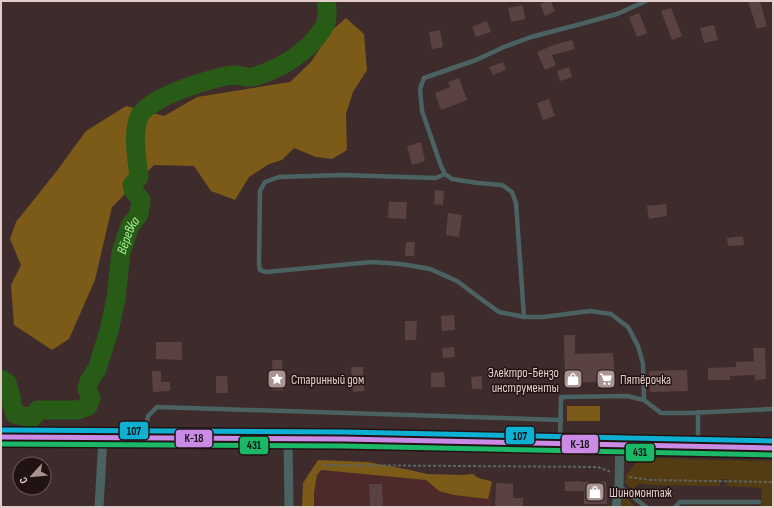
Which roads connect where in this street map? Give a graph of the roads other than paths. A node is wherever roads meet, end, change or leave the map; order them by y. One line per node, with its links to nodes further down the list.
1 (646, 1): 2 (lane)
2 (445, 174): 3 (lane); 3 (lane)
3 (524, 317): 4 (lane)
4 (644, 400): 6 (lane); 7 (lane)
5 (773, 409): 6 (lane)
6 (698, 412): 14 (lane)
7 (561, 420): 10 (lane); 12 (lane)
8 (1, 437): 9 (main road)
9 (103, 438): 10 (main road); 18 (street)
10 (144, 439): 11 (main road)
11 (288, 439): 12 (main road); 19 (street)
12 (560, 443): 13 (main road)
13 (620, 444): 14 (main road); 16 (street)
14 (698, 446): 15 (main road)
15 (773, 448)
16 (619, 486): 20 (street); 21 (lane)
17 (759, 502): 22 (lane)
18 (99, 507)
19 (289, 507)
20 (616, 507)
21 (646, 507)
22 (675, 507)

